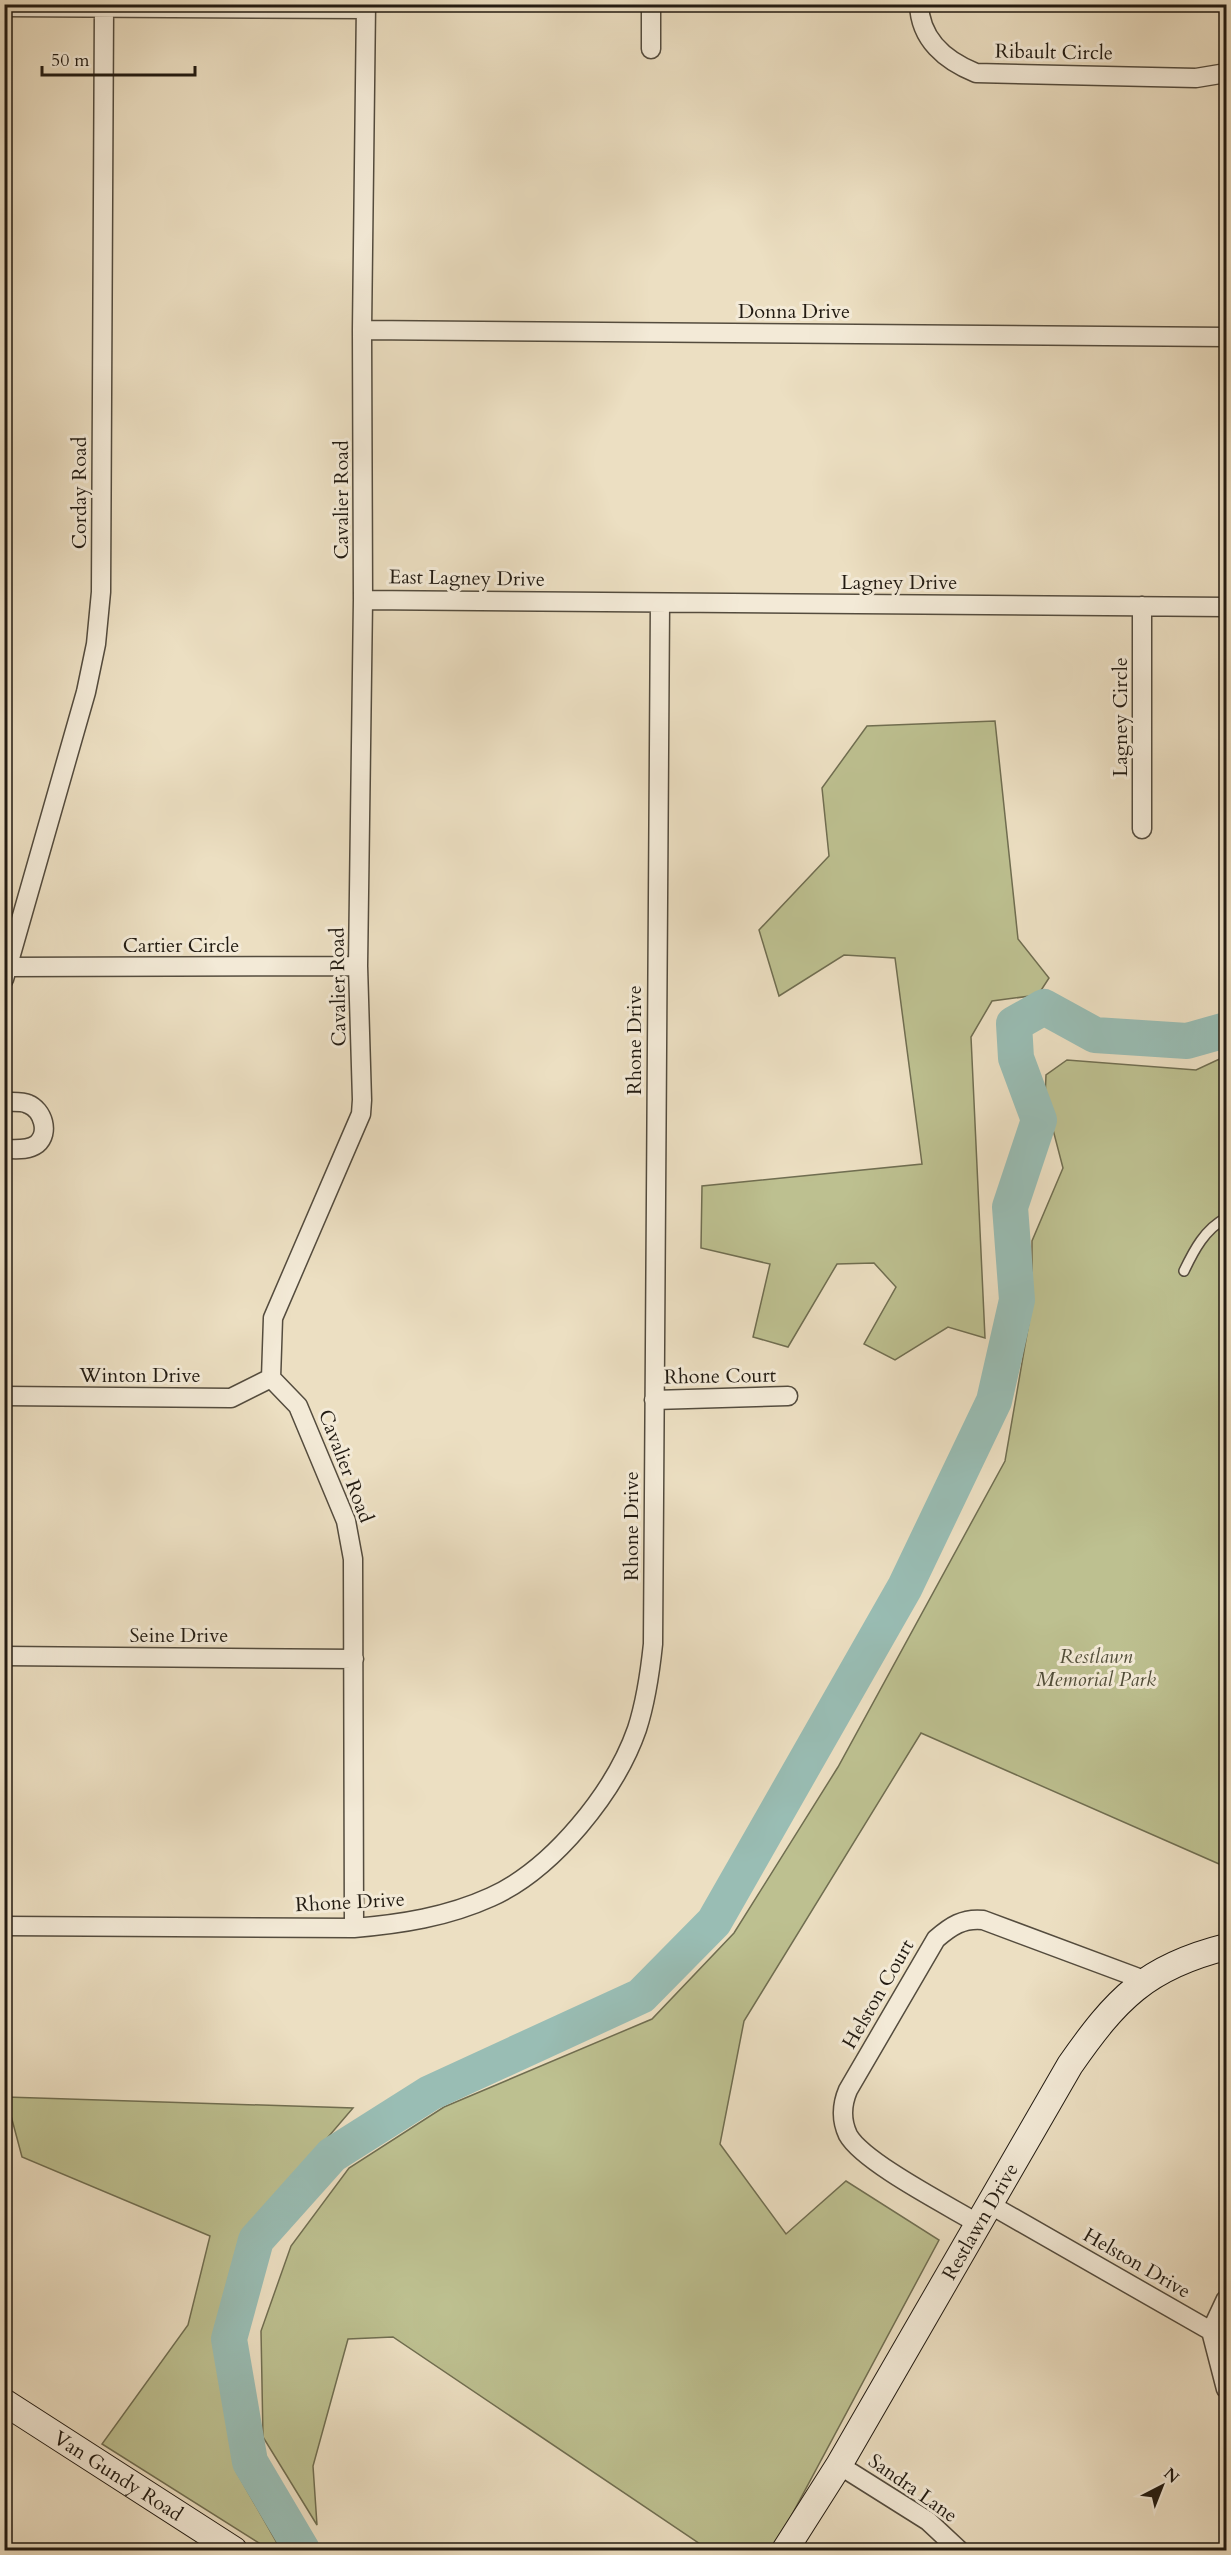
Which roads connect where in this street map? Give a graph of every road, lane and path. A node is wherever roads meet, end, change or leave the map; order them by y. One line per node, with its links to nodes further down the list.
1 (651, 4): 6 (street)
2 (919, 4): 7 (street, Ribault Circle)
3 (4, 7): 4 (street)
4 (104, 7): 5 (street); 17 (street, Corday Road)
5 (366, 7): 8 (street, Cavalier Road)
6 (651, 49)
7 (1227, 73)
8 (362, 330): 9 (street, Donna Drive); 10 (street, Cavalier Road)
9 (1227, 337)
10 (363, 600): 11 (street, East Lagney Drive); 16 (street, Cavalier Road)
11 (571, 602): 12 (street, Lagney Drive)
12 (660, 603): 13 (street, Lagney Drive); 25 (street, Rhone Drive)
13 (1142, 606): 14 (street, Lagney Drive); 15 (street, Lagney Circle)
14 (1227, 607)
15 (1142, 829)
16 (358, 966): 17 (street, Cartier Circle); 22 (street, Cavalier Road)
17 (5, 971)
18 (4, 1102): 19 (street)
19 (4, 1149)
20 (1227, 1218): 21 (lane)
21 (1184, 1271)
22 (271, 1378): 23 (street, Winton Drive); 27 (street, Cavalier Road)
23 (4, 1396)
24 (788, 1396): 25 (street, Rhone Court)
25 (654, 1400): 29 (street, Rhone Drive)
26 (4, 1656): 27 (street, Seine Drive)
27 (354, 1659): 29 (street, Cavalier Road)
28 (4, 1926): 29 (street, Rhone Drive)
29 (354, 1928)
30 (1227, 1947): 31 (street, Restlawn Drive)
31 (1144, 1980): 32 (street, Restlawn Drive); 32 (street, Helston Court)
32 (983, 2214): 34 (street, Helston Drive); 37 (street, Restlawn Drive)
33 (1227, 2299): 34 (street)
34 (1211, 2331): 35 (street)
35 (1227, 2389)
36 (4, 2402): 38 (street, Van Gundy Road)
37 (839, 2465): 39 (street, Restlawn Drive); 40 (street, Sandra Lane)
38 (234, 2550)
39 (785, 2550)
40 (959, 2550)

